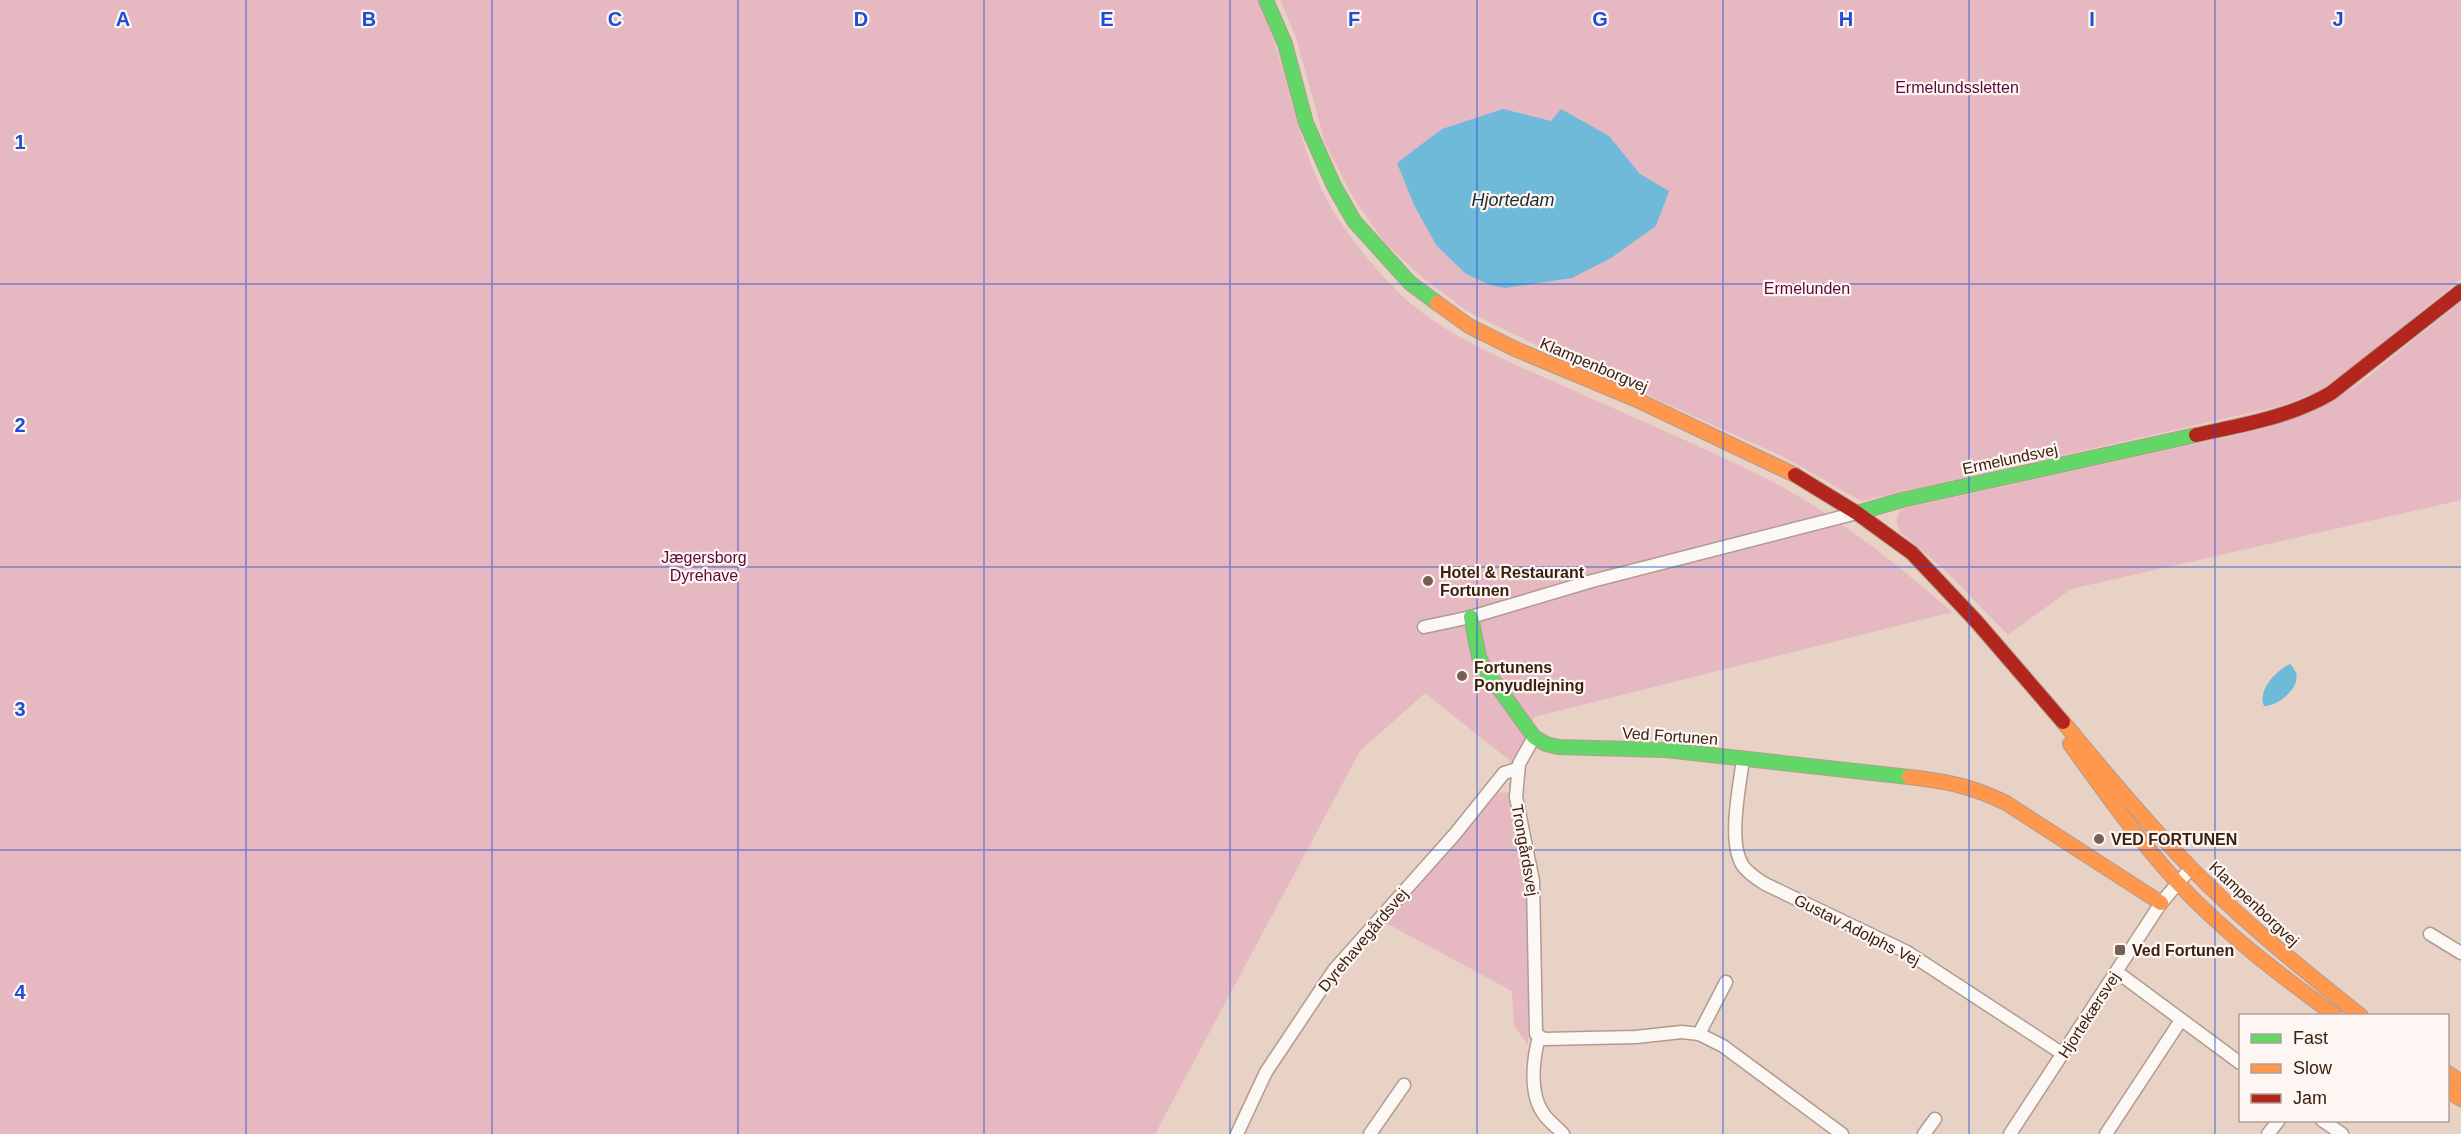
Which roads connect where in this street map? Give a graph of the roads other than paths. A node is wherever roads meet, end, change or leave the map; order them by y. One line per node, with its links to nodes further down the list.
1 (1266, 0): 3 (street, Klampenborgvej)
2 (2461, 291): 3 (street, Ermelundsvej)
3 (1857, 513): 4 (street, Ermelundsvej); 6 (street, Klampenborgvej)
4 (1471, 617): 5 (street); 7 (street)
5 (1424, 627)
6 (2017, 670): 10 (street, Klampenborgvej); 11 (street, Klampenborgvej)
7 (1534, 737): 8 (street, Ved Fortunen); 9 (street, Trongårdsvej)
8 (1743, 758): 12 (street, Ved Fortunen); 22 (street, Gustav Adolphs Vej)
9 (1517, 769): 21 (street, Trongårdsvej); 27 (street, Dyrehavegårdsvej)
10 (2191, 868): 11 (street, Hjortekærsvej); 18 (street, Klampenborgvej)
11 (2178, 883): 12 (street, Hjortekærsvej); 17 (street, Klampenborgvej)
12 (2161, 903): 15 (street, Hjortekærsvej)
13 (2430, 934): 14 (street)
14 (2461, 953)
15 (2117, 972): 19 (street); 22 (street, Hjortekærsvej)
16 (1726, 982): 20 (street)
17 (2333, 1014)
18 (2358, 1014)
19 (2181, 1020): 23 (street); 33 (street)
20 (1699, 1034): 21 (street); 30 (street)
21 (1539, 1037): 29 (street, Trongårdsvej)
22 (2063, 1054): 32 (street, Hjortekærsvej)
23 (2239, 1062)
24 (1404, 1085): 28 (street)
25 (1935, 1119): 31 (street)
26 (2325, 1122): 34 (street)
27 (1237, 1134)
28 (1370, 1134)
29 (1563, 1134)
30 (1842, 1134)
31 (1924, 1134)
32 (2010, 1134)
33 (2106, 1134)
34 (2342, 1134)

